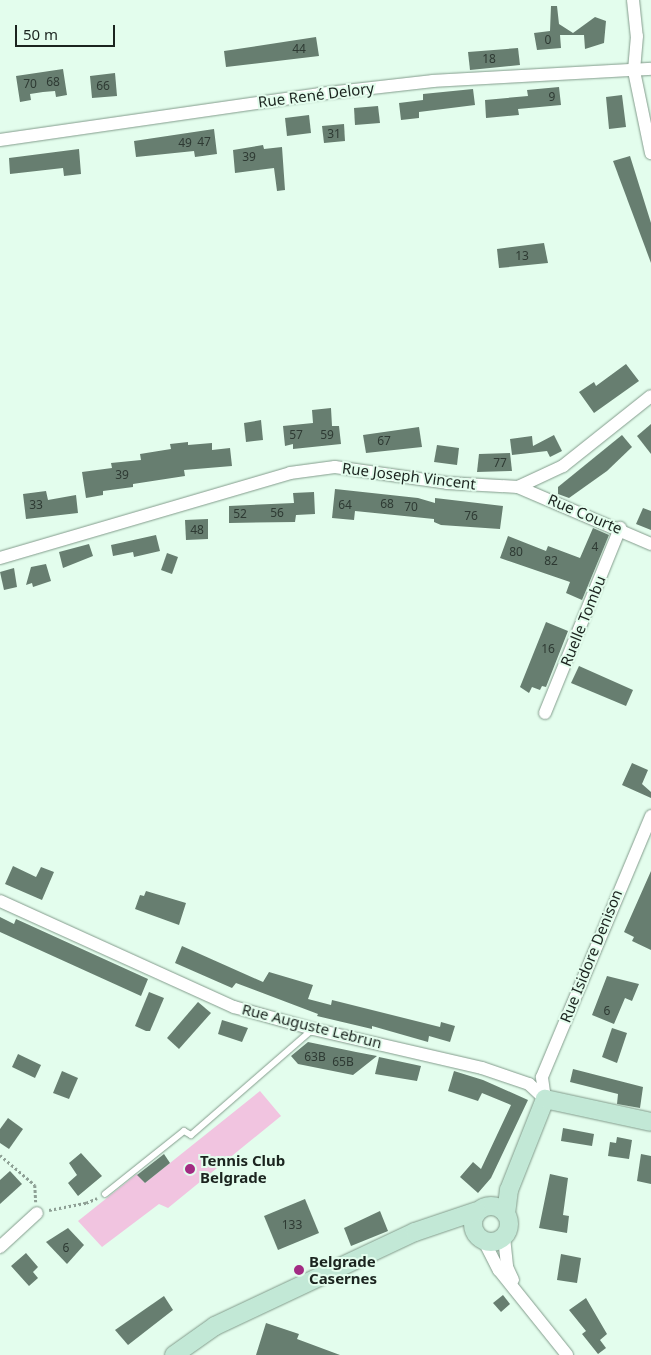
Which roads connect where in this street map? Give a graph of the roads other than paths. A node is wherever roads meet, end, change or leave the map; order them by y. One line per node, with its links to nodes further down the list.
1 (633, 0): 3 (street)
2 (651, 69): 3 (street, Rue René Delory)
3 (634, 71): 4 (street, Rue René Delory); 5 (street)
4 (0, 140)
5 (651, 153)
6 (651, 396): 7 (street, Rue Joseph Vincent)
7 (518, 487): 8 (street, Rue Courte); 10 (street, Rue Joseph Vincent)
8 (620, 528): 9 (street, Rue Courte); 11 (street, Ruelle Tombu)
9 (651, 544)
10 (0, 558)
11 (545, 713)
12 (651, 816): 15 (street, Rue Isidore Denison)
13 (0, 901): 14 (street, Rue Auguste Lebrun)
14 (313, 1029): 15 (street, Rue Auguste Lebrun); 17 (lane)
15 (545, 1099): 16 (street); 18 (street)
16 (651, 1122)
17 (104, 1194)
18 (492, 1210): 20 (street); 21 (street); 22 (street)
19 (37, 1213): 23 (street)
20 (442, 1222): 21 (street); 25 (street)
21 (479, 1235): 22 (street); 24 (street)
22 (504, 1237): 24 (street)
23 (0, 1247)
24 (519, 1292): 26 (street)
25 (174, 1355)
26 (567, 1355)

